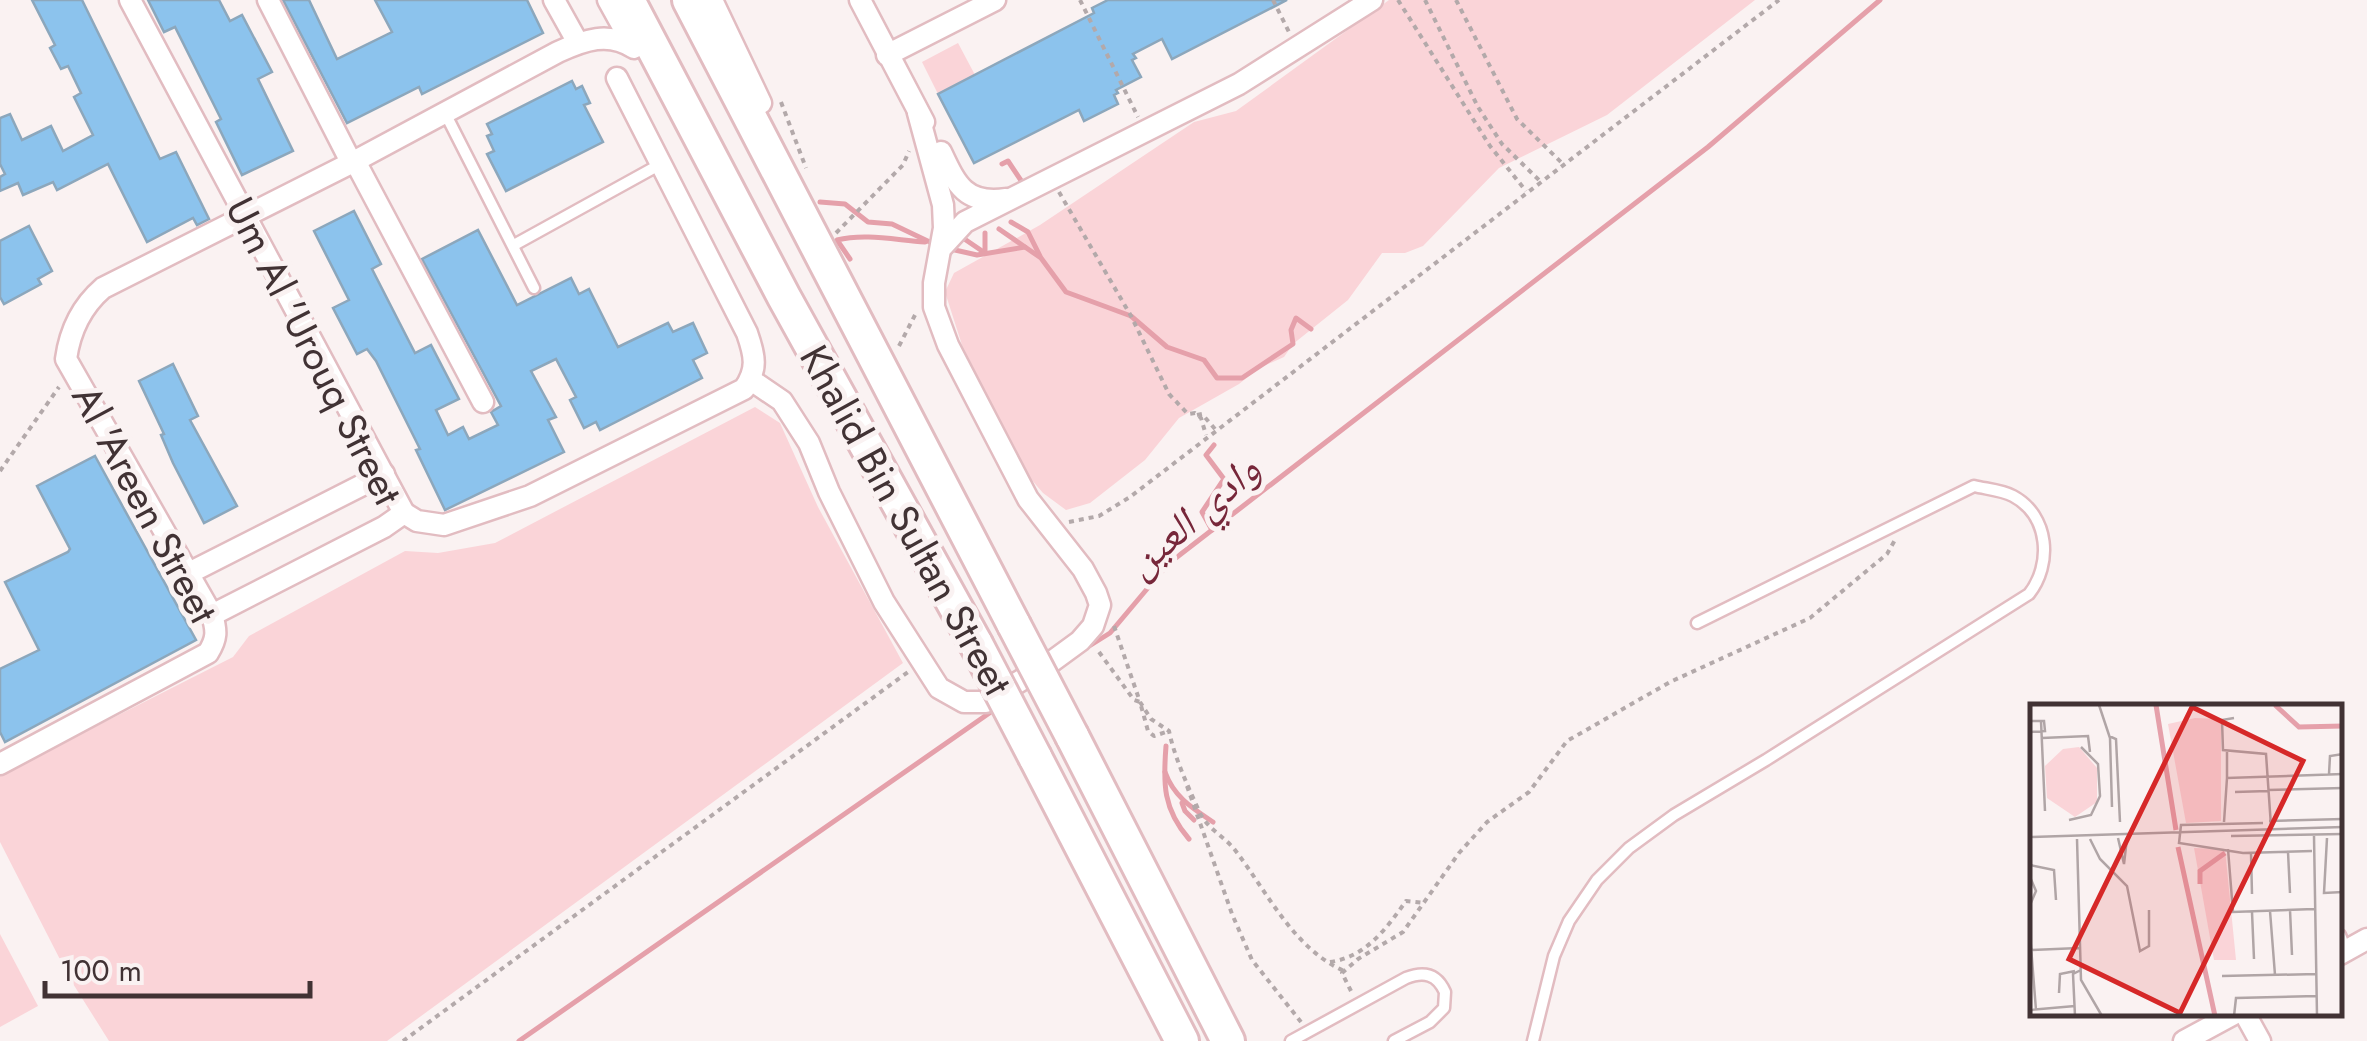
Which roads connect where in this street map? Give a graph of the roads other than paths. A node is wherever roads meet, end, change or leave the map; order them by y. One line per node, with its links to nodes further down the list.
1 (130, 0): 22 (street, Um Al 'Urouq Street)
2 (268, 0): 17 (street)
3 (554, 0): 11 (street)
4 (608, 0): 11 (street); 12 (street)
5 (628, 0): 27 (main road, Khalid Bin Sultan Street)
6 (689, 0): 25 (main road, Khalid Bin Sultan Street)
7 (712, 0): 25 (street)
8 (860, 0): 13 (street)
9 (995, 0): 13 (street)
10 (1372, 0): 20 (street)
11 (578, 43): 12 (street); 15 (street)
12 (634, 48): 27 (street)
13 (887, 54): 16 (street)
14 (617, 78): 18 (street)
15 (444, 111): 17 (street); 23 (lane)
16 (918, 113): 19 (street); 20 (street)
17 (353, 161): 22 (street); 29 (street)
18 (659, 164): 23 (lane); 28 (street)
19 (938, 184): 21 (street); 24 (street)
20 (1012, 198): 21 (street)
21 (984, 213): 24 (street)
22 (246, 216): 30 (street, Um Al 'Urouq Street); 32 (street, Al 'Areen Street)
23 (514, 245): 26 (lane)
24 (942, 248): 28 (street)
25 (832, 276): 41 (main road, Khalid Bin Sultan Street, bridge)
26 (534, 288)
27 (784, 297): 40 (main road, Khalid Bin Sultan Street, bridge)
28 (751, 380): 31 (street)
29 (483, 402)
30 (384, 474): 31 (street, Um Al 'Urouq Street); 32 (street)
31 (404, 514): 33 (street, Um Al 'Urouq Street)
32 (189, 573): 33 (street, Al 'Areen Street)
33 (212, 615): 35 (street, Al 'Areen Street)
34 (1697, 623): 44 (lane)
35 (0, 764)
36 (2367, 938): 37 (street)
37 (2342, 946)
38 (2230, 1016): 45 (street)
39 (2246, 1016): 46 (street)
40 (1182, 1041)
41 (1228, 1041)
42 (1292, 1041): 43 (lane)
43 (1394, 1041)
44 (1533, 1041)
45 (2184, 1041)
46 (2260, 1041)

